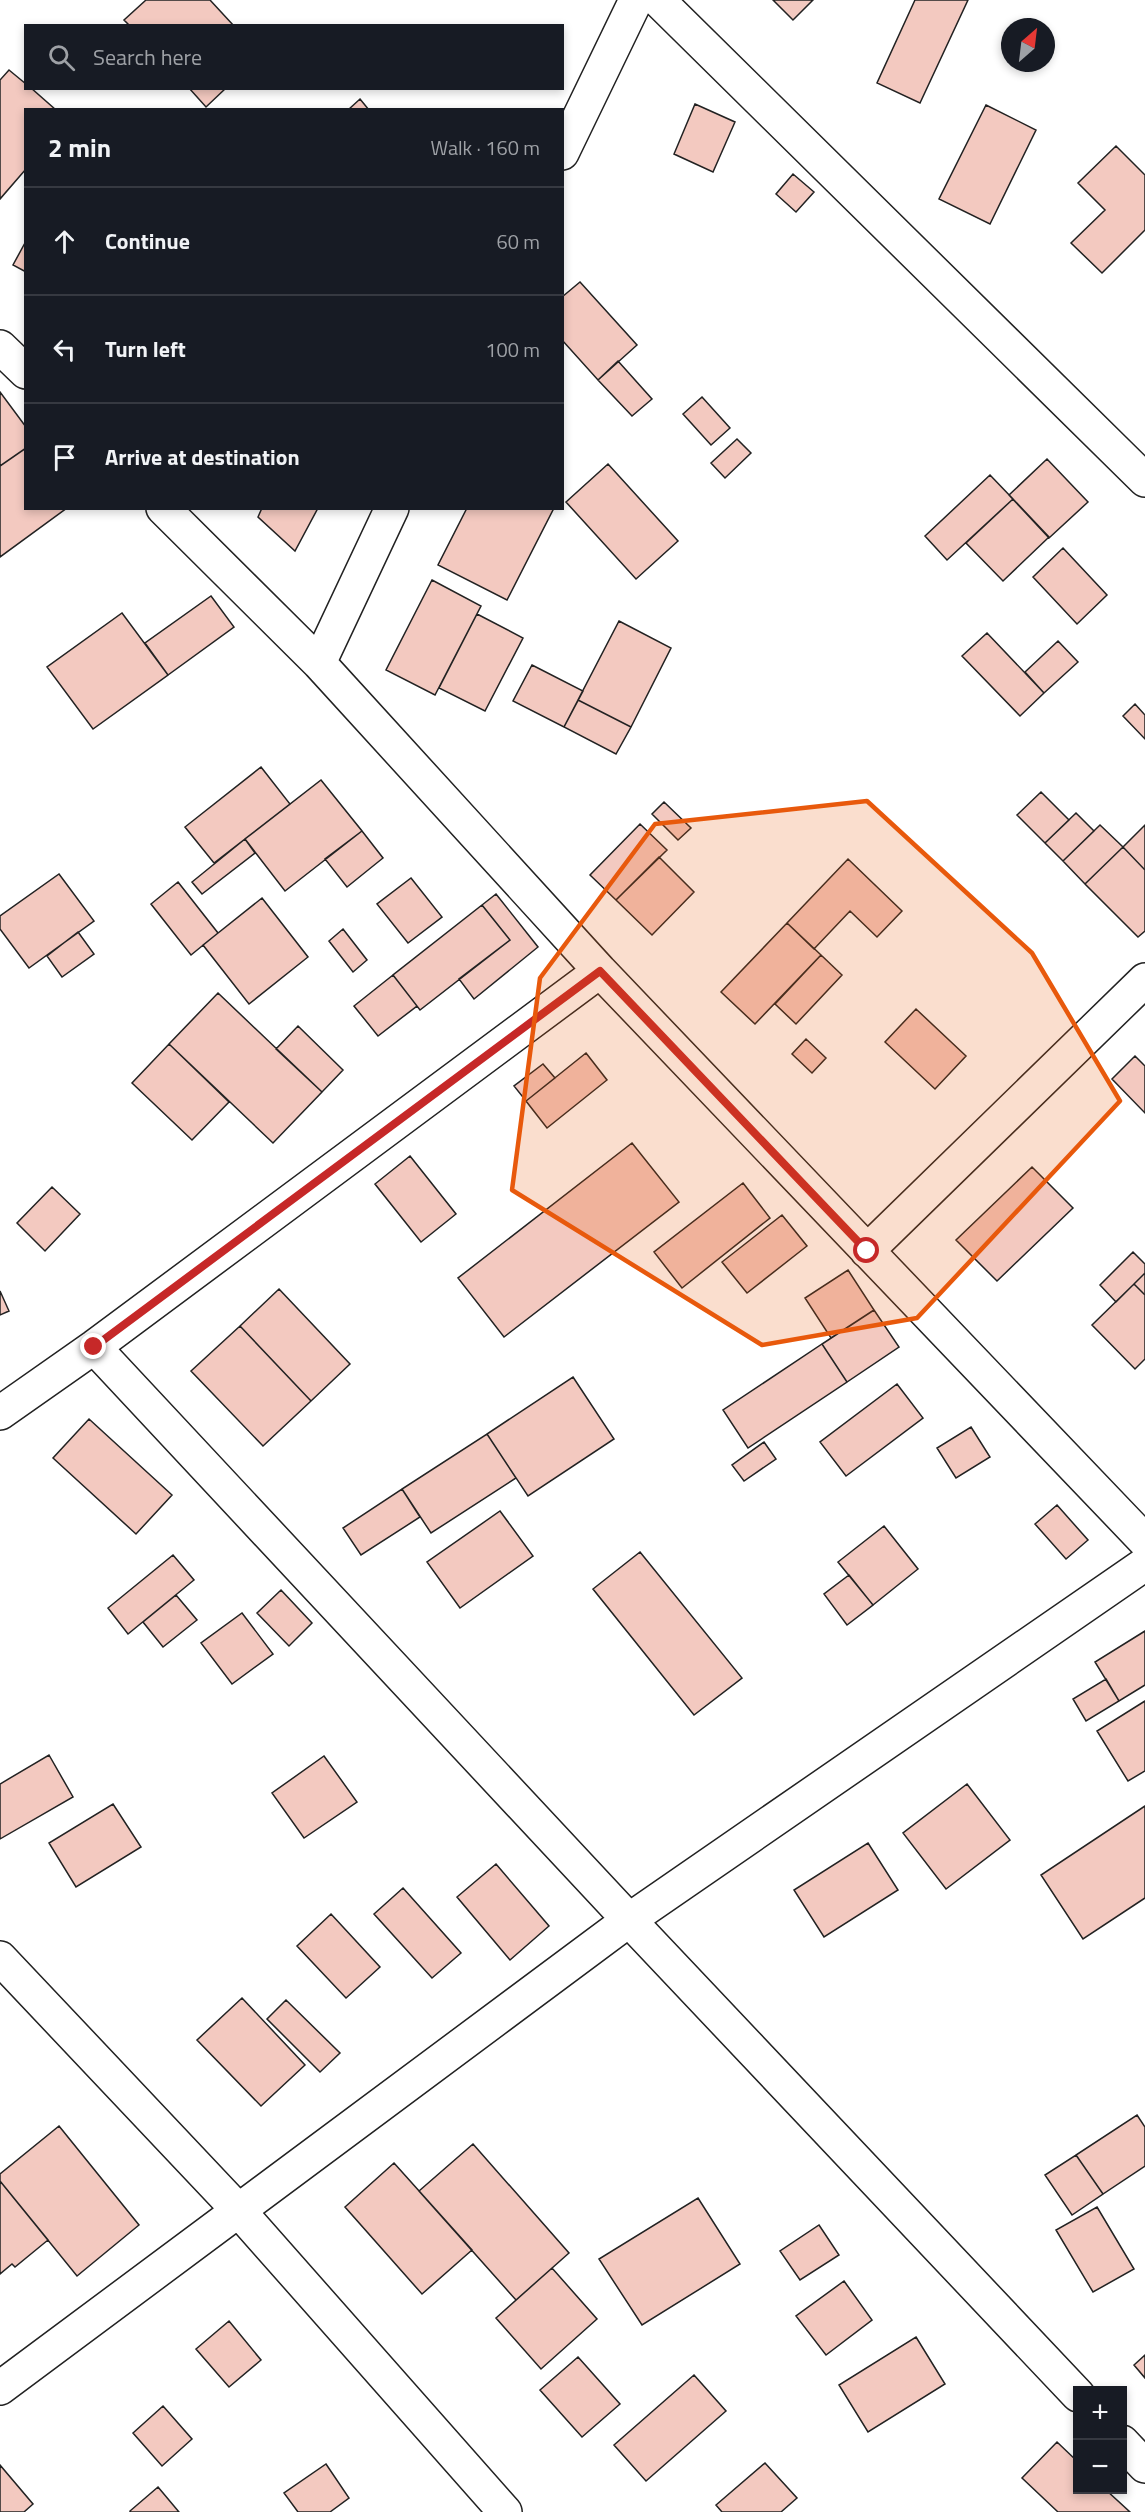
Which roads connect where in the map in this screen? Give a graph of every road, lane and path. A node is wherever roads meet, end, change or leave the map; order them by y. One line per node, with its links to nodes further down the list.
1 (636, 0): 3 (street)
2 (658, 0): 6 (street)
3 (564, 149)
4 (0, 346): 5 (street)
5 (24, 370)
6 (1145, 480)
7 (165, 510): 9 (street)
8 (392, 510): 9 (street)
9 (319, 663): 10 (street)
10 (600, 971): 12 (street); 13 (street)
11 (1145, 980): 12 (street)
12 (867, 1251): 15 (street)
13 (94, 1347): 14 (street); 17 (street)
14 (0, 1413)
15 (1145, 1541)
16 (1145, 1564): 17 (street)
17 (629, 1920): 19 (street); 21 (street)
18 (0, 1958): 19 (street)
19 (239, 2211): 20 (street); 24 (street)
20 (0, 2388)
21 (1073, 2391)
22 (1127, 2447): 23 (street)
23 (1145, 2466)
24 (505, 2512)

